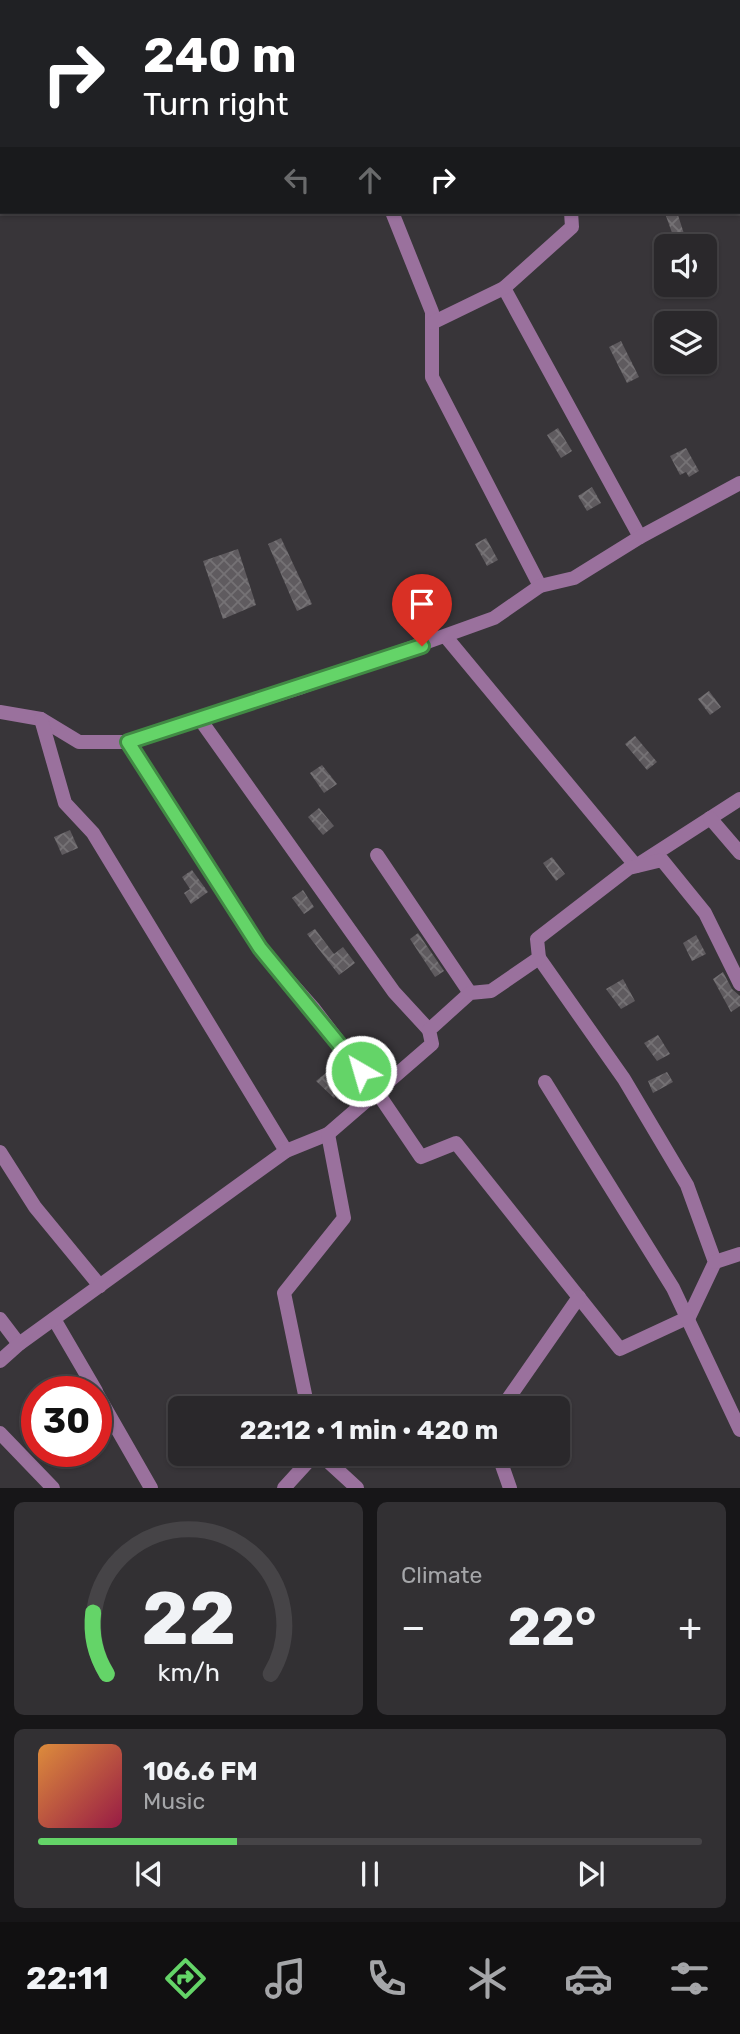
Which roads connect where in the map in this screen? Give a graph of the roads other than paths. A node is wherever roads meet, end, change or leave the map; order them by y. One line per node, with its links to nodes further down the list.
1 (394, 214): 4 (street)
2 (571, 214): 3 (street)
3 (504, 288): 4 (street); 6 (street)
4 (432, 323): 7 (street)
5 (740, 483): 6 (street)
6 (640, 537): 7 (street)
7 (540, 586): 8 (street)
8 (446, 637): 11 (street); 17 (street)
9 (0, 712): 10 (street)
10 (41, 719): 12 (street); 25 (street)
11 (199, 719): 12 (street); 21 (street)
12 (128, 742): 23 (street)
13 (740, 799): 14 (street)
14 (710, 818): 15 (street); 17 (street)
15 (740, 853)
16 (377, 855): 20 (street)
17 (636, 866): 18 (street); 19 (street)
18 (539, 958): 20 (street); 28 (street)
19 (740, 984)
20 (470, 993): 21 (street)
21 (429, 1030): 23 (street)
22 (545, 1082): 31 (street)
23 (377, 1092): 24 (street); 30 (street)
24 (328, 1134): 25 (street); 37 (street)
25 (286, 1151): 29 (street)
26 (0, 1152): 29 (street)
27 (740, 1254): 28 (street)
28 (715, 1262): 31 (street)
29 (100, 1286): 33 (street)
30 (579, 1297): 31 (street); 38 (street)
31 (689, 1317): 40 (street)
32 (0, 1319): 34 (street)
33 (54, 1319): 34 (street); 36 (street)
34 (19, 1344): 35 (street)
35 (0, 1361)
36 (87, 1376)
37 (305, 1396)
38 (510, 1396)
39 (112, 1420): 46 (street)
40 (740, 1430)
41 (0, 1433): 45 (street)
42 (306, 1466): 47 (street)
43 (332, 1466): 48 (street)
44 (502, 1466): 49 (street)
45 (53, 1488)
46 (151, 1488)
47 (284, 1488)
48 (357, 1488)
49 (510, 1488)

